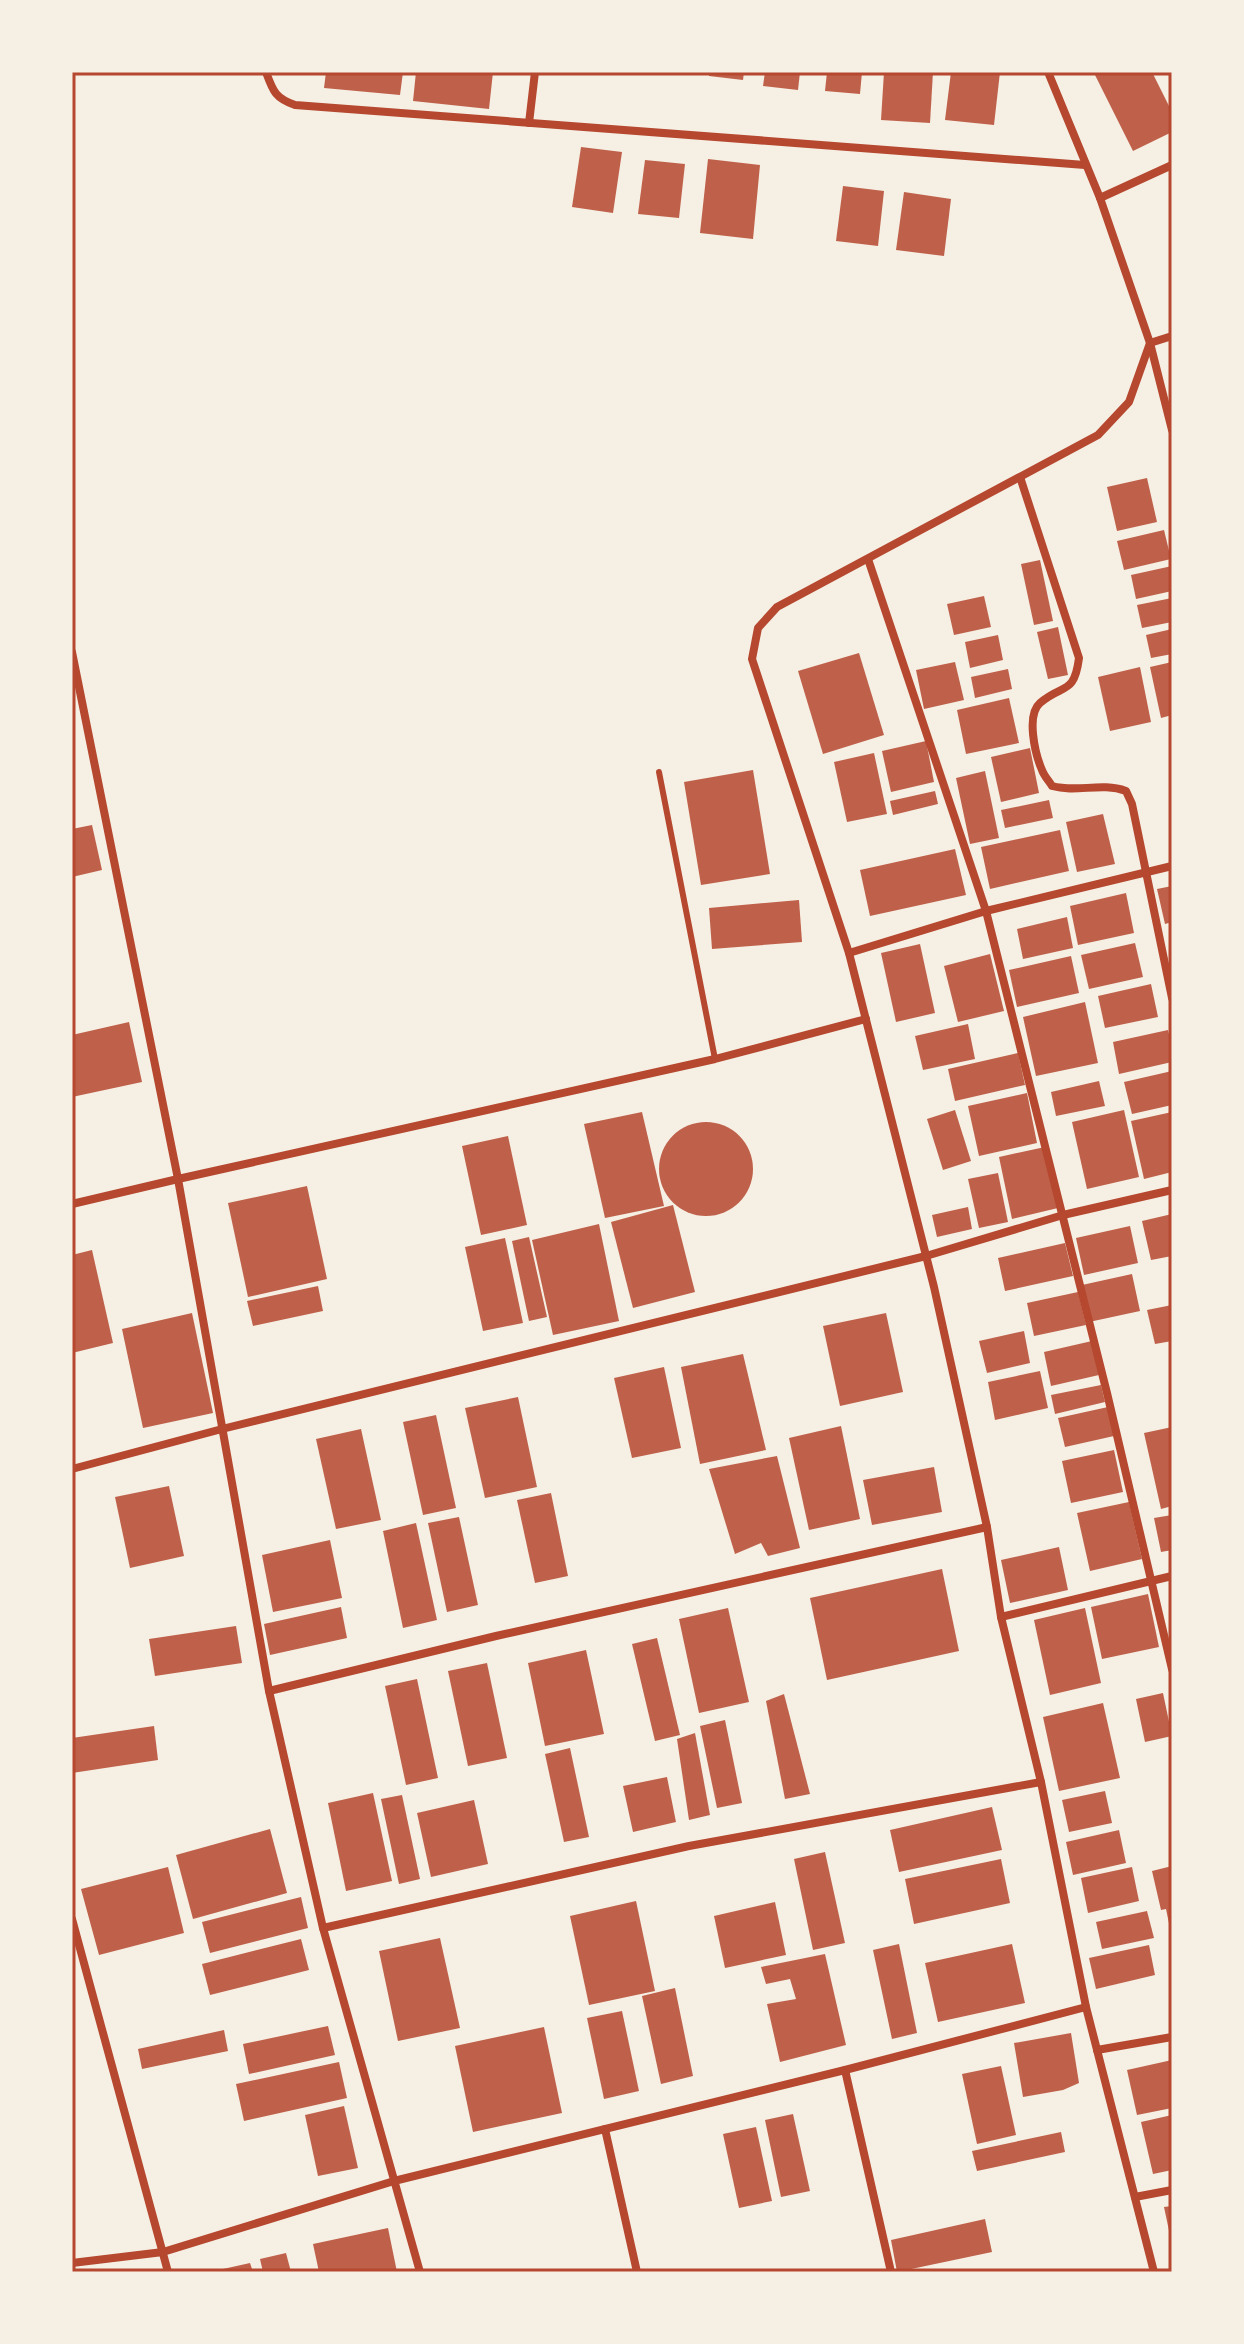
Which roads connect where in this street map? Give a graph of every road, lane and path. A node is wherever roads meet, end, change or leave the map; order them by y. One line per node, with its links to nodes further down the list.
1 (266, 72): 4 (street)
2 (535, 72): 4 (street)
3 (1048, 72): 5 (street)
4 (529, 123): 5 (street)
5 (1085, 165): 7 (street)
6 (1172, 165): 7 (street)
7 (1100, 198): 9 (street)
8 (1172, 336): 9 (street)
9 (1150, 343): 10 (street); 11 (street)
10 (1172, 430)
11 (1020, 477): 12 (street); 16 (street)
12 (868, 559): 17 (street); 18 (street)
13 (72, 652): 22 (street)
14 (659, 772): 21 (lane)
15 (1172, 866): 16 (street)
16 (1146, 872): 17 (street); 19 (street)
17 (986, 911): 18 (street); 25 (street)
18 (849, 953): 20 (street)
19 (1172, 998)
20 (866, 1019): 21 (street); 26 (street)
21 (715, 1059): 22 (street)
22 (178, 1179): 24 (street); 27 (street)
23 (1172, 1190): 25 (street)
24 (72, 1204)
25 (1063, 1215): 26 (street); 31 (street)
26 (926, 1256): 27 (street); 29 (street)
27 (222, 1429): 28 (street); 34 (street)
28 (72, 1469)
29 (987, 1527): 32 (street); 34 (street)
30 (1172, 1576): 31 (street)
31 (1151, 1581): 32 (street); 33 (street)
32 (1001, 1617): 35 (street)
33 (1172, 1669)
34 (269, 1691): 37 (street)
35 (1041, 1782): 37 (street); 38 (street)
36 (72, 1919): 46 (street)
37 (323, 1928): 43 (street)
38 (1086, 2007): 40 (street); 41 (street)
39 (1172, 2037): 40 (street)
40 (1097, 2050): 45 (street)
41 (845, 2070): 42 (street); 51 (street)
42 (605, 2129): 43 (street); 50 (street)
43 (394, 2181): 46 (street); 49 (street)
44 (1172, 2190): 45 (street)
45 (1135, 2197): 52 (street)
46 (163, 2252): 47 (street); 48 (street)
47 (72, 2263)
48 (168, 2272)
49 (420, 2272)
50 (637, 2272)
51 (891, 2272)
52 (1154, 2272)

